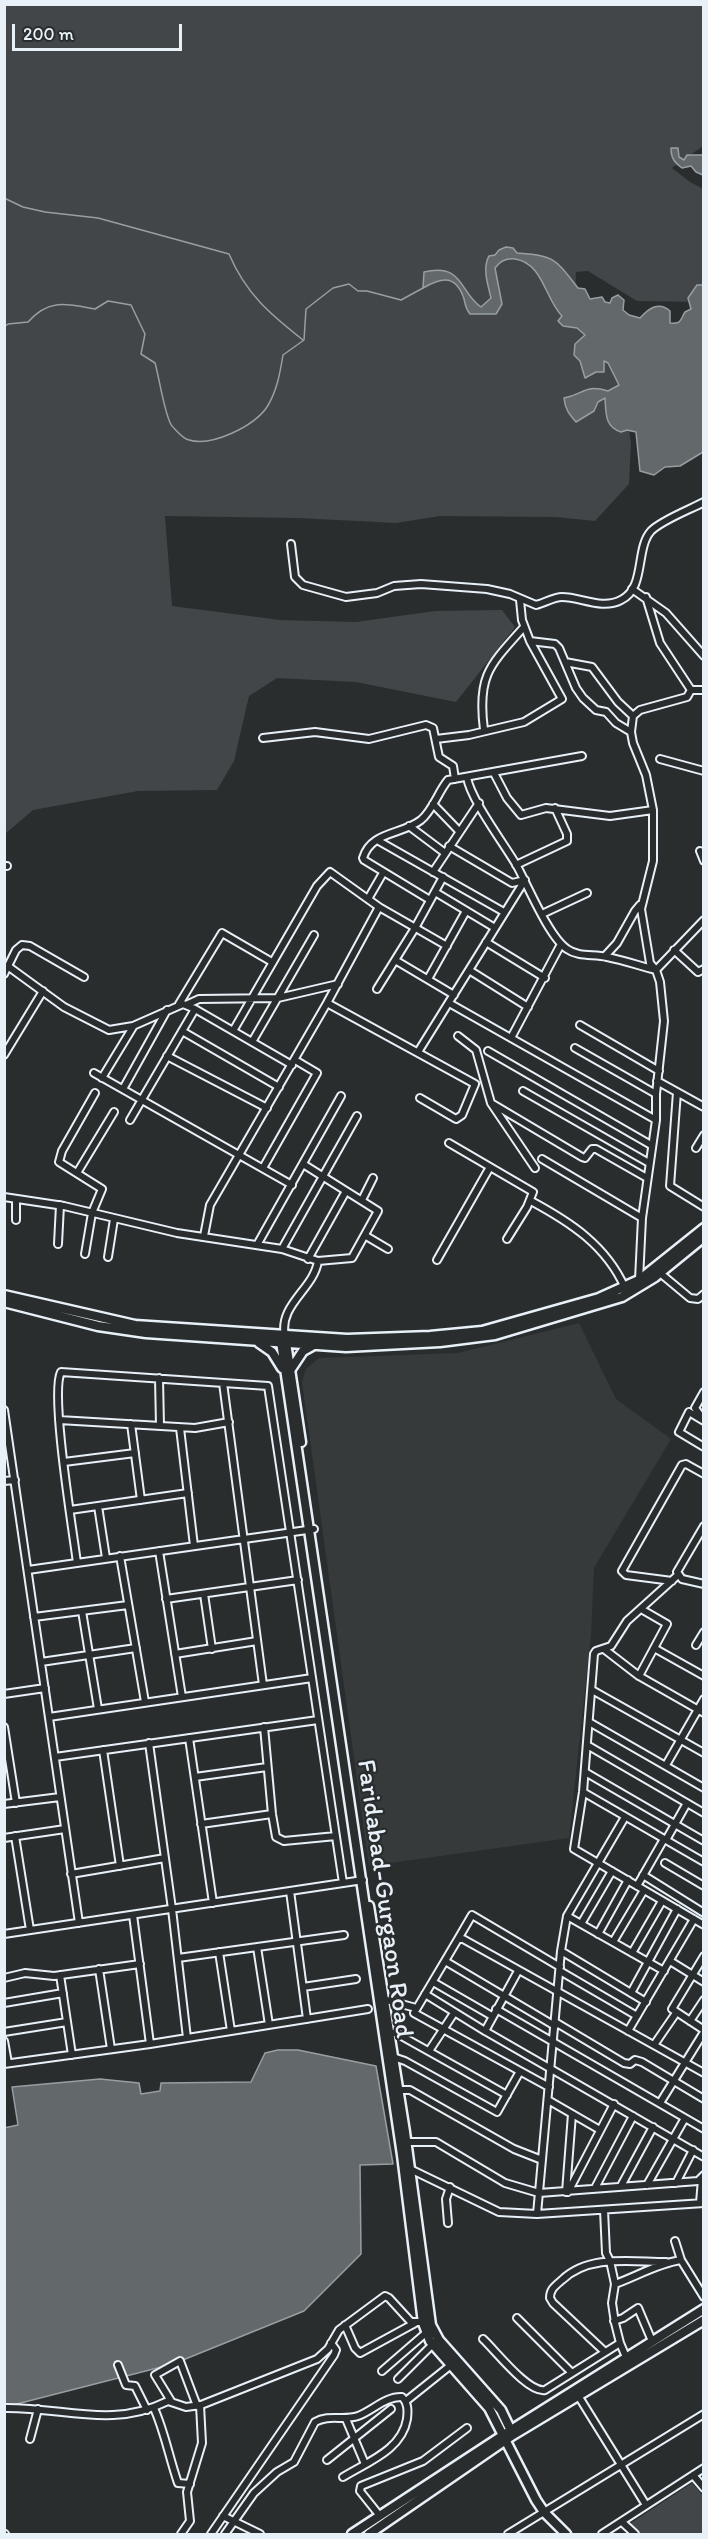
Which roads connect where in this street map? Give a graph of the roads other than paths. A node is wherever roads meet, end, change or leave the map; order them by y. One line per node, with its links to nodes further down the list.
1 (704, 502): 3 (street)
2 (291, 544): 5 (street)
3 (632, 589): 4 (street); 5 (street)
4 (646, 597): 8 (street); 10 (street)
5 (520, 600): 6 (street)
6 (524, 627): 7 (street); 13 (street)
7 (530, 641): 9 (street); 13 (street)
8 (704, 656)
9 (565, 662): 12 (street); 14 (street)
10 (691, 690): 11 (street); 12 (street)
11 (704, 690)
12 (633, 716): 14 (street)
13 (484, 730): 16 (street)
14 (631, 732): 26 (street)
15 (262, 738): 16 (street)
16 (436, 739): 22 (street)
17 (582, 756): 20 (street)
18 (660, 759): 19 (street)
19 (704, 771)
20 (494, 773): 21 (street); 25 (street)
21 (467, 777): 22 (street); 23 (street)
22 (455, 778): 24 (street)
23 (479, 802): 28 (street); 34 (street)
24 (433, 804): 27 (street); 28 (street)
25 (555, 808): 26 (street); 34 (street)
26 (653, 810): 43 (street)
27 (409, 826): 29 (street); 32 (street)
28 (459, 830): 30 (street)
29 (377, 840): 35 (street); 36 (street)
30 (449, 846): 32 (street); 38 (street)
31 (700, 851): 33 (street)
32 (445, 853): 35 (street)
33 (704, 861)
34 (516, 865): 38 (street)
35 (433, 872): 37 (street)
36 (383, 873): 41 (street); 42 (street)
37 (442, 877): 39 (street); 46 (street)
38 (525, 880): 46 (street); 47 (street)
39 (435, 892): 42 (street); 45 (street)
40 (587, 893): 47 (street)
41 (368, 899): 44 (street); 58 (street)
42 (430, 900): 49 (street)
43 (640, 905): 56 (street); 62 (street)
44 (379, 907): 49 (street); 67 (street)
45 (466, 911): 50 (street); 54 (street)
46 (504, 912): 50 (street)
47 (542, 914): 53 (street)
48 (704, 920): 55 (street)
49 (415, 928): 54 (street); 57 (street)
50 (495, 928): 52 (street)
51 (314, 935): 72 (street)
52 (486, 942): 61 (street); 65 (street)
53 (561, 944): 56 (street); 65 (street)
54 (447, 946): 66 (street)
55 (674, 950): 60 (street); 62 (street)
56 (605, 956): 62 (street)
57 (395, 960): 66 (street); 68 (street)
58 (272, 962): 71 (street); 75 (street)
59 (9, 967): 63 (street); 64 (street); 69 (street)
60 (704, 969)
61 (469, 970): 70 (street); 76 (street)
62 (656, 970): 92 (street)
63 (4, 974)
64 (84, 977)
65 (545, 978): 76 (street)
66 (428, 980): 70 (street)
67 (338, 984): 72 (street); 73 (street)
68 (377, 990)
69 (43, 991): 80 (street); 89 (street)
70 (454, 995): 74 (street)
71 (251, 998): 72 (street); 75 (street); 82 (street)
72 (278, 998): 85 (street)
73 (327, 1003): 88 (street); 91 (street)
74 (449, 1003): 84 (street); 88 (street)
75 (182, 1004): 77 (street); 78 (street)
76 (528, 1007): 84 (street)
77 (195, 1009): 81 (street); 82 (street)
78 (168, 1010): 80 (street); 97 (street)
79 (580, 1025): 92 (street)
80 (133, 1026): 94 (street)
81 (182, 1031): 90 (street); 96 (street)
82 (233, 1031): 85 (street)
83 (458, 1036): 105 (street)
84 (511, 1038): 111 (street)
85 (252, 1042): 91 (street)
86 (575, 1048): 101 (street)
87 (488, 1051): 114 (street)
88 (418, 1052): 103 (street)
89 (4, 1055)
90 (167, 1056): 104 (street); 107 (street)
91 (293, 1063): 96 (street); 121 (street)
92 (659, 1071): 95 (street)
93 (94, 1073): 94 (street)
94 (102, 1078): 97 (street)
95 (657, 1081): 99 (street); 101 (street)
96 (279, 1087): 107 (street)
97 (123, 1089): 104 (street)
98 (523, 1091): 118 (street)
99 (677, 1092): 106 (street); 134 (street)
100 (95, 1093): 123 (street)
101 (656, 1094): 111 (street)
102 (341, 1095): 119 (street)
103 (420, 1098)
104 (142, 1099): 110 (street); 116 (street)
105 (491, 1103): 122 (street); 126 (street)
106 (704, 1107)
107 (267, 1108): 116 (street)
108 (114, 1112): 123 (street)
109 (357, 1116): 124 (street)
110 (130, 1120)
111 (656, 1120): 114 (street)
112 (704, 1135): 115 (street)
113 (449, 1143): 120 (street)
114 (651, 1145): 118 (street)
115 (696, 1148)
116 (240, 1155): 121 (street); 140 (street)
117 (542, 1159): 136 (street)
118 (649, 1163): 126 (street)
119 (303, 1164): 124 (street); 127 (street)
120 (490, 1167): 132 (street); 151 (street)
121 (263, 1168): 127 (street)
122 (535, 1168)
123 (77, 1173): 135 (street)
124 (323, 1176): 128 (street); 146 (street)
125 (373, 1178): 131 (street)
126 (647, 1178): 136 (street)
127 (292, 1185): 145 (street)
128 (346, 1191): 131 (street); 150 (street)
129 (4, 1197): 130 (street)
130 (16, 1199): 133 (street); 138 (street)
131 (362, 1200): 141 (street)
132 (531, 1200): 143 (street); 155 (street)
133 (60, 1205): 135 (street); 144 (street)
134 (704, 1207)
135 (92, 1213): 137 (street); 148 (street)
136 (642, 1218): 154 (street)
137 (114, 1219): 140 (street); 149 (street)
138 (16, 1220)
139 (704, 1227): 154 (main road)
140 (204, 1236): 145 (street)
141 (366, 1236): 147 (street); 152 (street)
142 (704, 1237): 153 (main road)
143 (507, 1239)
144 (58, 1244)
145 (257, 1245): 146 (street)
146 (282, 1249): 150 (street)
147 (388, 1249)
148 (85, 1254)
149 (108, 1257)
150 (308, 1259): 152 (street)
151 (437, 1260)
152 (318, 1261): 159 (street)
153 (660, 1273): 155 (main road); 156 (street)
154 (639, 1280): 155 (main road)
155 (625, 1291): 159 (main road); 161 (main road)
156 (704, 1294)
157 (4, 1295): 159 (main road)
158 (4, 1302): 160 (main road)
159 (284, 1340): 160 (main road); 161 (main road); 162 (main road, Faridabad-Gurgaon Road)
160 (258, 1342): 162 (main road)
161 (315, 1345): 162 (main road)
162 (288, 1372): 184 (main road, Faridabad-Gurgaon Road)
163 (159, 1378): 164 (street); 168 (street); 171 (street)
164 (224, 1383): 169 (street); 185 (street)
165 (704, 1392): 167 (street)
166 (4, 1410): 177 (street)
167 (704, 1418): 173 (street)
168 (59, 1420): 170 (street); 175 (street)
169 (229, 1422): 172 (street); 186 (street)
170 (131, 1424): 171 (street); 174 (street)
171 (160, 1426): 172 (street)
172 (180, 1428): 179 (street)
173 (704, 1447)
174 (135, 1453): 175 (street); 180 (street)
175 (64, 1462): 182 (street)
176 (704, 1474): 195 (street)
177 (15, 1480): 178 (street); 192 (street)
178 (4, 1481)
179 (188, 1493): 180 (street); 187 (street)
180 (141, 1500): 181 (street)
181 (98, 1506): 182 (street); 190 (street)
182 (70, 1510): 191 (street)
183 (704, 1526): 193 (street)
184 (311, 1529): 185 (street); 267 (main road, Faridabad-Gurgaon Road)
185 (291, 1532): 186 (street); 194 (street)
186 (244, 1539): 187 (street); 197 (street)
187 (194, 1546): 188 (street)
188 (159, 1551): 189 (street); 199 (street)
189 (120, 1556): 190 (street); 200 (street)
190 (106, 1558): 191 (street)
191 (77, 1563): 192 (street)
192 (28, 1570): 203 (street)
193 (678, 1575): 195 (street); 196 (street)
194 (298, 1580): 197 (street); 216 (street)
195 (672, 1581): 201 (street)
196 (704, 1584)
197 (251, 1587): 198 (street); 205 (street)
198 (204, 1594): 199 (street); 208 (street)
199 (166, 1599): 211 (street)
200 (128, 1605): 202 (street); 207 (street)
201 (641, 1609): 209 (street); 210 (street)
202 (82, 1611): 203 (street); 212 (street)
203 (34, 1617): 213 (street)
204 (704, 1632): 206 (street)
205 (258, 1641): 208 (street); 217 (street)
206 (696, 1645)
207 (136, 1648): 212 (street); 223 (street)
208 (212, 1648): 211 (street)
209 (654, 1648): 214 (street); 215 (street)
210 (604, 1650): 214 (street); 219 (street)
211 (175, 1654): 221 (street)
212 (89, 1655): 213 (street); 224 (street)
213 (41, 1662): 218 (street)
214 (639, 1676): 225 (street)
215 (704, 1676)
216 (312, 1678): 217 (street); 227 (street)
217 (263, 1685): 221 (street)
218 (45, 1688): 220 (street); 226 (street)
219 (592, 1690): 228 (street); 232 (street)
220 (4, 1694)
221 (182, 1697): 223 (street)
222 (704, 1699): 225 (street)
223 (145, 1702): 224 (street)
224 (98, 1710): 226 (street)
225 (701, 1711): 232 (street)
226 (49, 1717): 237 (street)
227 (318, 1720): 230 (street); 255 (street)
228 (589, 1722): 234 (street); 238 (street)
229 (4, 1727): 245 (street)
230 (264, 1727): 231 (street); 239 (street)
231 (189, 1738): 233 (street); 241 (street)
232 (680, 1740): 236 (street); 238 (street)
233 (149, 1743): 235 (street); 259 (street)
234 (587, 1745): 240 (street); 246 (street)
235 (103, 1750): 237 (street); 263 (street)
236 (704, 1753)
237 (55, 1757): 244 (street)
238 (666, 1765): 242 (street)
239 (267, 1767): 241 (street); 249 (street)
240 (585, 1772): 243 (street); 252 (street)
241 (195, 1777): 251 (street)
242 (704, 1788)
243 (583, 1792): 250 (street); 260 (street)
244 (60, 1797): 245 (street); 253 (street)
245 (16, 1803): 247 (street)
246 (687, 1803): 248 (street); 252 (street)
247 (4, 1804)
248 (704, 1813)
249 (272, 1814): 251 (street); 255 (street)
250 (625, 1817): 257 (street); 260 (street)
251 (201, 1824): 275 (street)
252 (675, 1824): 257 (street); 258 (street)
253 (65, 1829): 254 (street); 265 (street)
254 (15, 1836): 256 (street); 285 (street)
255 (336, 1836): 269 (street)
256 (4, 1838)
257 (665, 1840): 261 (street); 266 (street)
258 (704, 1840)
259 (165, 1858): 263 (street); 276 (street)
260 (596, 1862): 264 (street); 280 (street)
261 (704, 1862)
262 (665, 1863): 271 (street)
263 (120, 1866): 265 (street)
264 (612, 1871): 268 (street); 283 (street)
265 (71, 1874): 282 (street)
266 (643, 1875): 270 (street); 278 (street)
267 (362, 1880): 269 (street); 321 (main road, Faridabad-Gurgaon Road)
268 (628, 1880): 270 (street); 287 (street)
269 (343, 1883): 273 (street)
270 (637, 1886): 272 (street)
271 (704, 1886)
272 (644, 1890): 274 (street); 291 (street)
273 (290, 1891): 275 (street); 290 (street)
274 (662, 1901): 277 (street); 295 (street)
275 (213, 1903): 276 (street)
276 (172, 1909): 279 (street); 297 (street)
277 (677, 1909): 281 (street); 300 (street)
278 (704, 1913)
279 (133, 1915): 282 (street); 301 (street)
280 (567, 1916): 283 (street); 293 (street)
281 (694, 1919): 284 (street); 299 (street)
282 (78, 1923): 285 (street)
283 (581, 1924): 287 (street)
284 (704, 1925)
285 (30, 1930): 286 (street)
286 (4, 1934)
287 (598, 1934): 291 (street)
288 (344, 1935): 290 (street)
289 (458, 1939): 298 (street); 302 (street); 304 (street)
290 (297, 1941): 292 (street); 312 (street)
291 (613, 1942): 295 (street)
292 (257, 1947): 294 (street); 334 (street)
293 (561, 1951): 302 (street); 315 (street)
294 (219, 1952): 297 (street); 336 (street)
295 (632, 1953): 300 (street)
296 (704, 1956): 306 (street)
297 (178, 1958): 342 (street)
298 (445, 1961): 310 (street); 317 (street)
299 (670, 1961): 305 (street); 306 (street)
300 (649, 1963): 305 (street); 315 (street)
301 (140, 1964): 303 (street); 345 (street)
302 (560, 1969): 313 (street); 329 (street)
303 (99, 1970): 307 (street); 347 (street)
304 (518, 1971): 313 (street); 317 (street)
305 (664, 1971): 319 (street)
306 (692, 1974): 311 (street); 327 (street)
307 (60, 1975): 308 (street); 314 (street)
308 (4, 1978)
309 (356, 1979): 312 (street)
310 (433, 1982): 316 (street); 328 (street)
311 (704, 1982)
312 (303, 1987): 330 (street)
313 (558, 1991): 333 (street); 338 (street)
314 (63, 1993): 320 (street); 332 (street)
315 (631, 1993): 319 (street)
316 (425, 1994): 322 (street); 326 (street)
317 (503, 1995): 324 (street); 333 (street)
318 (704, 2000): 325 (street)
319 (646, 2001): 329 (street)
320 (4, 2004)
321 (382, 2004): 322 (street); 341 (main road, Faridabad-Gurgaon Road); 399 (main road, Faridabad-Gurgaon Road)
322 (416, 2008): 335 (street)
323 (368, 2009): 330 (street)
324 (496, 2009): 328 (street); 344 (street)
325 (701, 2009): 331 (street)
326 (454, 2013): 335 (street); 337 (street)
327 (676, 2013): 331 (street); 346 (street)
328 (492, 2016): 337 (street)
329 (637, 2016): 338 (street)
330 (307, 2019): 334 (street)
331 (690, 2021): 339 (street)
332 (67, 2022): 340 (street); 349 (street)
333 (555, 2024): 344 (street); 356 (street)
334 (269, 2025): 336 (street)
335 (443, 2029): 348 (street); 354 (street)
336 (231, 2031): 342 (street)
337 (485, 2031): 353 (street)
338 (628, 2031): 346 (street)
339 (704, 2031): 351 (street)
340 (4, 2032)
341 (389, 2033): 348 (street); 350 (main road, Faridabad-Gurgaon Road)
342 (187, 2038): 345 (street)
343 (4, 2042): 352 (street)
344 (553, 2042): 353 (street); 362 (street)
345 (150, 2044): 347 (street)
346 (654, 2045): 351 (street)
347 (111, 2049): 349 (street)
348 (429, 2051): 359 (street)
349 (72, 2055): 352 (street)
350 (393, 2057): 358 (main road, Faridabad-Gurgaon Road); 359 (street)
351 (685, 2062): 355 (street); 356 (street)
352 (6, 2064)
353 (551, 2067): 357 (street); 363 (street)
354 (519, 2073): 357 (street); 359 (street)
355 (704, 2073)
356 (674, 2081): 360 (street); 362 (street)
357 (549, 2087): 361 (street)
358 (398, 2090): 371 (main road, Faridabad-Gurgaon Road); 374 (street)
359 (507, 2095)
360 (704, 2099)
361 (548, 2100): 364 (street); 374 (street)
362 (660, 2103): 366 (street)
363 (614, 2104): 365 (street); 369 (street)
364 (572, 2114): 369 (street); 382 (street)
365 (633, 2116): 367 (street); 381 (street)
366 (685, 2118): 368 (street); 370 (street)
367 (653, 2127): 370 (street); 379 (street)
368 (704, 2129)
369 (600, 2130): 382 (street)
370 (673, 2139): 372 (street); 378 (street)
371 (406, 2142): 375 (main road, Faridabad-Gurgaon Road); 383 (street)
372 (693, 2150): 373 (street); 377 (street)
373 (704, 2157)
374 (542, 2160): 383 (street)
375 (410, 2169): 380 (street); 399 (main road, Faridabad-Gurgaon Road)
376 (703, 2176): 377 (street); 384 (street)
377 (676, 2183): 378 (street)
378 (647, 2185): 379 (street)
379 (621, 2186): 381 (street)
380 (450, 2187): 386 (street); 387 (street)
381 (595, 2188): 382 (street)
382 (567, 2192): 383 (street)
383 (539, 2193): 386 (street)
384 (702, 2203): 385 (street)
385 (604, 2210): 386 (street); 390 (street)
386 (537, 2214)
387 (448, 2223)
388 (675, 2241): 389 (street)
389 (681, 2260): 391 (street); 393 (street)
390 (610, 2261): 391 (street); 392 (street); 405 (street)
391 (666, 2262): 392 (street)
392 (615, 2284): 397 (street)
393 (704, 2297)
394 (704, 2309): 401 (main road)
395 (517, 2318): 410 (street)
396 (704, 2320): 412 (main road)
397 (614, 2321): 401 (street); 403 (street)
398 (345, 2325): 399 (street); 399 (street); 402 (street)
399 (424, 2325): 404 (main road, Faridabad-Gurgaon Road); 409 (street); 423 (main road, Faridabad-Gurgaon Road)
400 (483, 2339): 410 (street)
401 (652, 2341): 406 (main road)
402 (331, 2343): 415 (street); 436 (street)
403 (620, 2343): 405 (street); 406 (street)
404 (433, 2344): 408 (main road, Faridabad-Gurgaon Road); 411 (street)
405 (605, 2352): 410 (street)
406 (626, 2357): 423 (main road)
407 (118, 2365): 418 (street)
408 (451, 2365): 414 (street); 423 (main road, Faridabad-Gurgaon Road)
409 (382, 2371)
410 (572, 2373)
411 (398, 2379)
412 (579, 2397): 423 (main road); 428 (street)
413 (171, 2401): 415 (street); 415 (street); 418 (street)
414 (406, 2402): 421 (street); 427 (street)
415 (198, 2405): 432 (street)
416 (4, 2408): 417 (street)
417 (38, 2409): 418 (street); 424 (street)
418 (150, 2409): 432 (street)
419 (391, 2409): 425 (street)
420 (704, 2414): 428 (street)
421 (346, 2419): 425 (street); 438 (street)
422 (467, 2428): 437 (street)
423 (508, 2435): 435 (main road); 437 (main road); 445 (main road)
424 (30, 2439)
425 (353, 2439): 426 (street); 427 (street)
426 (327, 2460)
427 (365, 2464): 431 (street)
428 (622, 2464): 434 (street); 435 (street)
429 (704, 2468): 430 (street)
430 (693, 2475): 433 (street); 434 (street)
431 (343, 2477)
432 (190, 2484): 440 (street)
433 (704, 2488)
434 (646, 2505): 439 (street)
435 (544, 2512): 446 (street); 447 (main road)
436 (223, 2516): 438 (street); 441 (street)
437 (380, 2516): 444 (main road)
438 (235, 2522): 442 (street); 443 (street)
439 (621, 2522): 448 (street); 449 (street)
440 (181, 2535)
441 (211, 2535)
442 (225, 2535)
443 (260, 2535)
444 (352, 2535)
445 (369, 2535)
446 (508, 2535)
447 (566, 2535)
448 (602, 2535)
449 (634, 2535)

